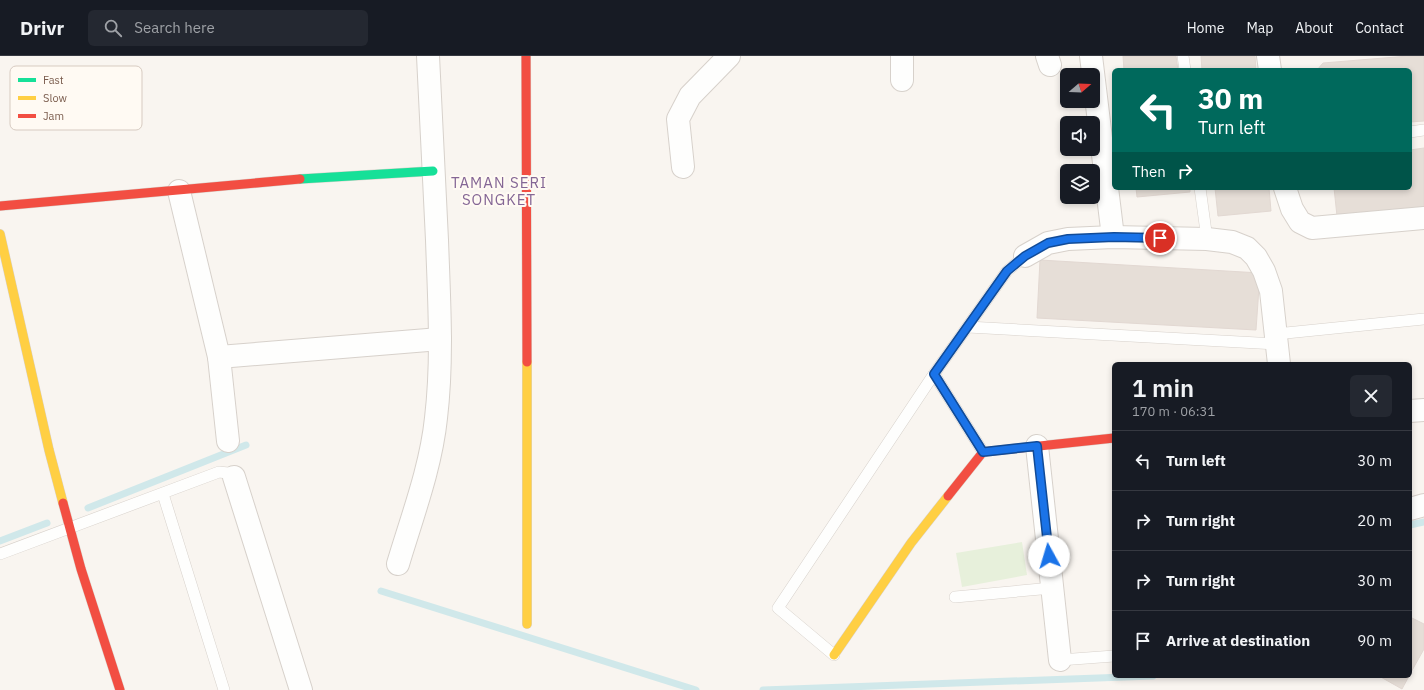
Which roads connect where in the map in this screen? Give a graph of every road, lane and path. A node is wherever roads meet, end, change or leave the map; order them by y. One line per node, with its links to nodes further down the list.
1 (428, 56): 14 (street)
2 (526, 56): 45 (street)
3 (729, 56): 13 (street)
4 (902, 56): 10 (street)
5 (1091, 56): 21 (street)
6 (1183, 56): 8 (lane)
7 (1268, 56): 9 (street)
8 (1185, 68)
9 (1270, 68)
10 (902, 80)
11 (1424, 130): 12 (lane)
12 (1412, 132)
13 (683, 167)
14 (433, 171): 17 (street); 26 (street)
15 (1200, 190): 22 (lane)
16 (1286, 190): 19 (street)
17 (180, 191): 18 (street); 28 (street)
18 (0, 206)
19 (1424, 218)
20 (0, 234): 40 (street)
21 (1114, 237): 22 (street); 23 (street)
22 (1207, 239): 27 (street)
23 (1025, 256): 25 (lane)
24 (1424, 319): 27 (lane)
25 (968, 327): 27 (lane); 29 (lane)
26 (440, 339): 28 (street); 42 (street)
27 (1278, 347)
28 (219, 356): 33 (street)
29 (934, 374): 35 (lane); 46 (lane)
30 (1424, 410): 31 (street)
31 (1412, 411)
32 (1112, 438): 34 (street)
33 (228, 440)
34 (1037, 446): 35 (street); 43 (street)
35 (983, 452): 46 (street)
36 (234, 477): 37 (lane); 51 (street)
37 (163, 494): 40 (lane); 50 (lane)
38 (1424, 506): 39 (street)
39 (1412, 509)
40 (70, 527): 41 (lane); 49 (street)
41 (0, 554)
42 (398, 564)
43 (1052, 588): 44 (lane); 48 (street)
44 (955, 597)
45 (526, 624)
46 (834, 655)
47 (1112, 656): 48 (lane)
48 (1060, 660)
49 (120, 690)
50 (224, 690)
51 (301, 690)

